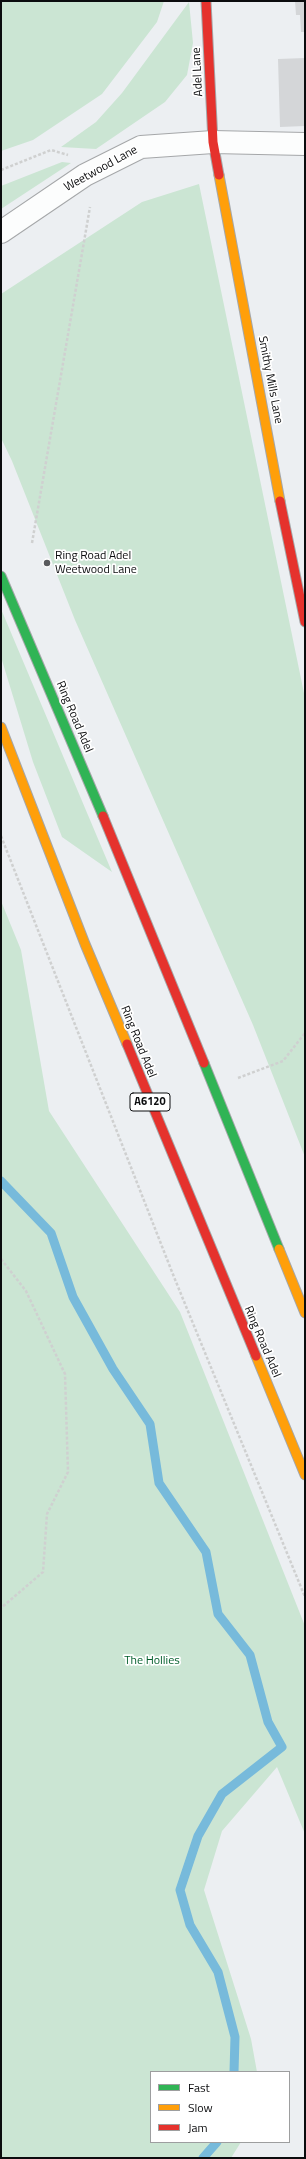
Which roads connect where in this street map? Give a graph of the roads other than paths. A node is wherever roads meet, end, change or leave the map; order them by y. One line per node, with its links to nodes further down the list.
1 (206, 1): 2 (main road, Adel Lane)
2 (213, 142): 3 (street, Weetwood Lane); 4 (street, Weetwood Lane); 6 (main road, Smithy Mills Lane)
3 (305, 144)
4 (1, 232)
5 (1, 576): 8 (main road, Ring Road Adel)
6 (305, 622)
7 (1, 727): 9 (main road, Ring Road Adel / A6120)
8 (305, 1313)
9 (305, 1475)

